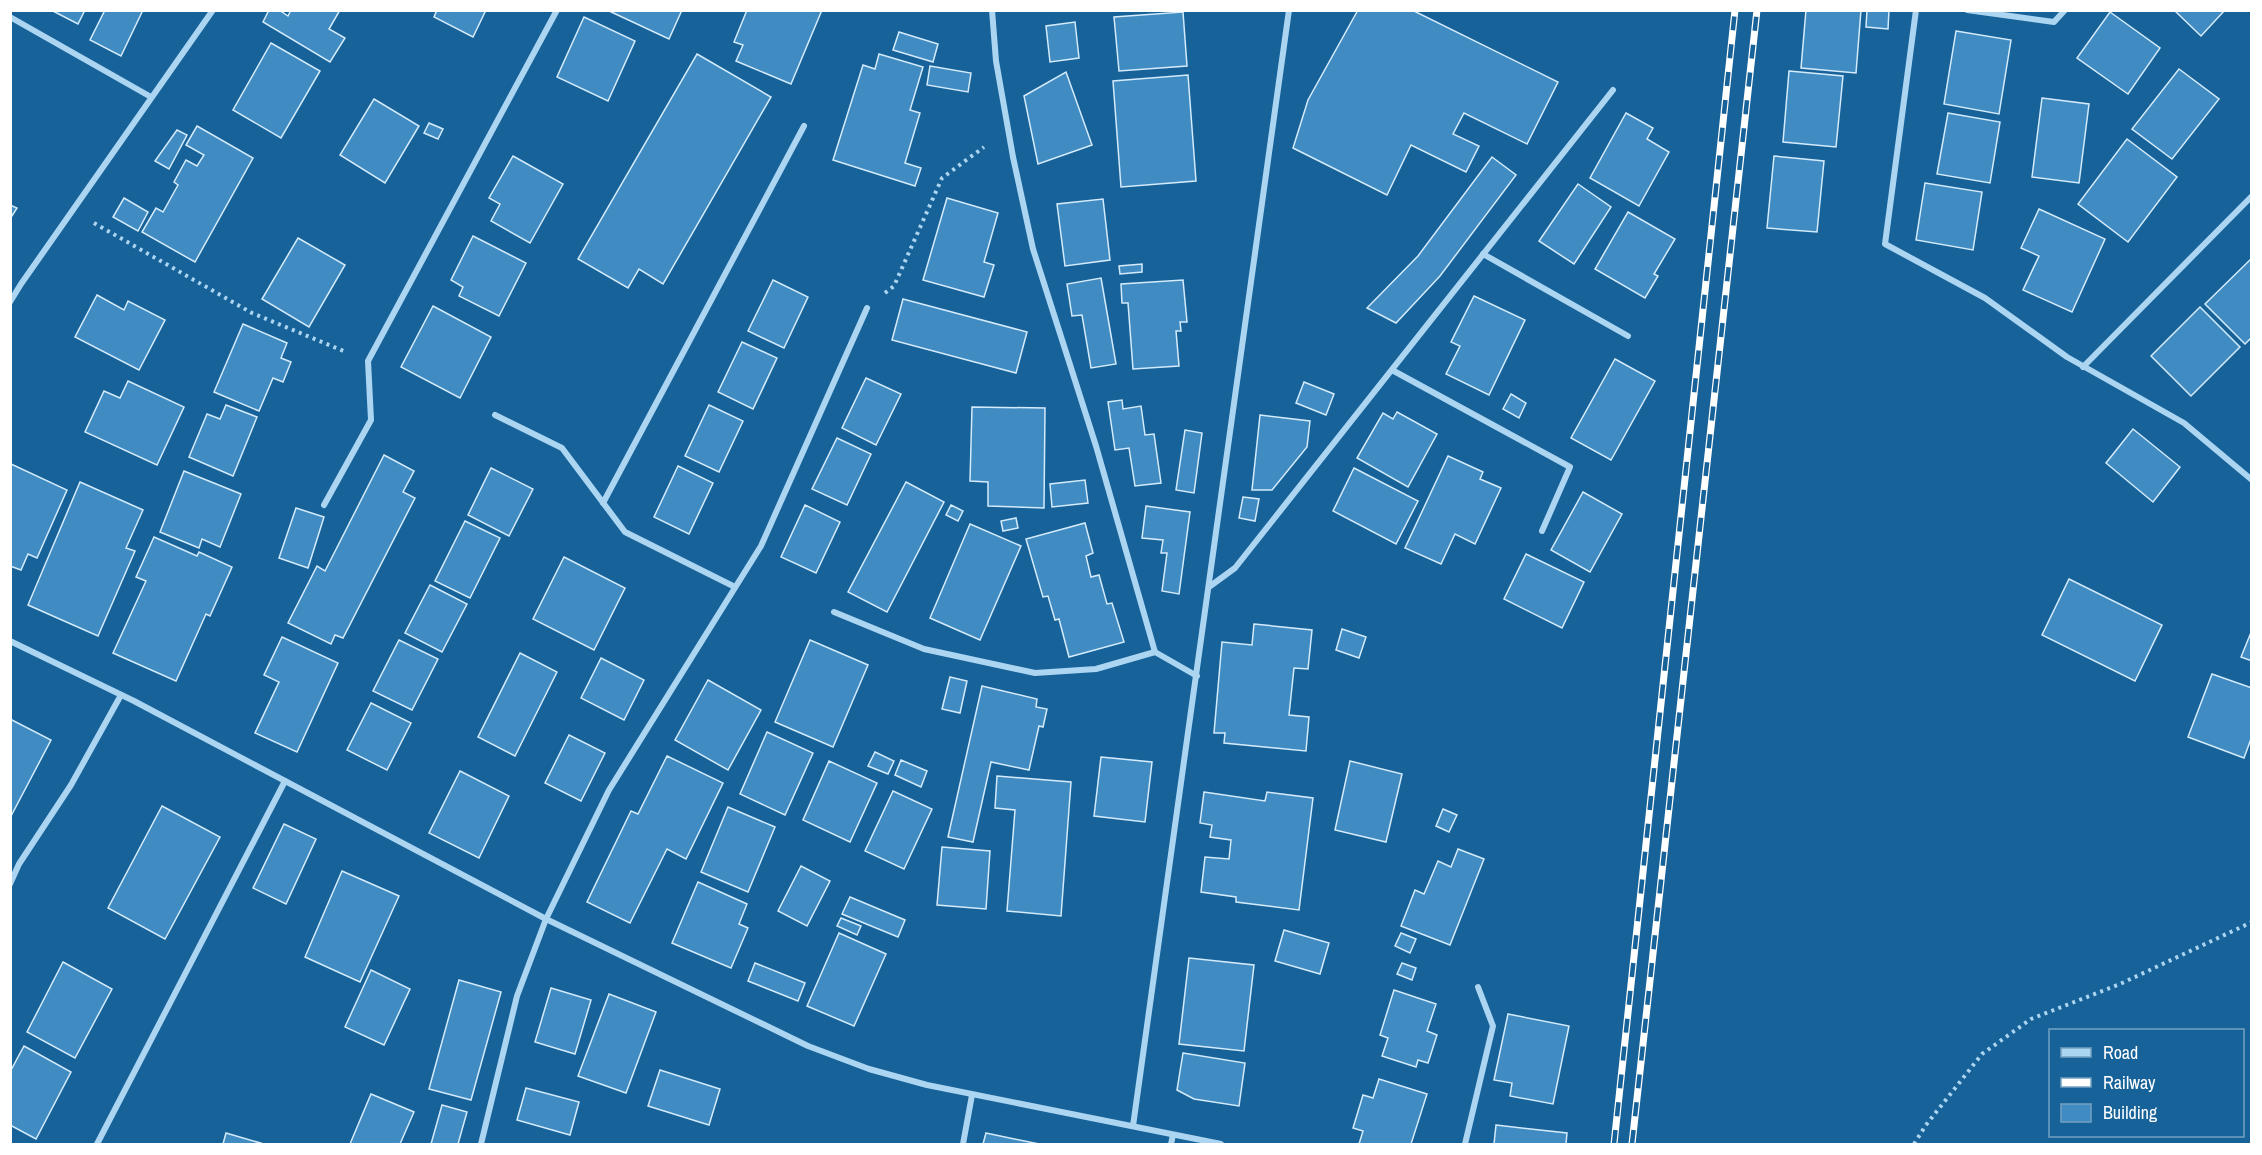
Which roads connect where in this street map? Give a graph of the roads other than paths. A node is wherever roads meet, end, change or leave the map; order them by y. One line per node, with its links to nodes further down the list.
1 (213, 10): 10 (street)
2 (557, 10): 22 (street)
3 (992, 10): 28 (street)
4 (1289, 10): 25 (street)
5 (1916, 10): 17 (street)
6 (1967, 10): 7 (street)
7 (2065, 10)
8 (10, 17): 10 (street)
9 (1612, 90): 13 (street)
10 (151, 97): 14 (street)
11 (804, 126): 21 (street)
12 (2252, 196): 17 (street)
13 (1483, 254): 16 (street); 18 (street)
14 (10, 302)
15 (867, 308): 24 (street)
16 (1628, 336)
17 (2084, 367): 20 (street)
18 (1392, 370): 23 (street); 25 (street)
19 (495, 415): 21 (street)
20 (2252, 480)
21 (603, 503): 24 (street)
22 (324, 505)
23 (1542, 531)
24 (735, 587): 33 (street)
25 (1209, 587): 29 (street)
26 (834, 612): 28 (street)
27 (10, 641): 30 (street)
28 (1155, 652): 29 (street)
29 (1197, 676): 36 (street)
30 (121, 695): 31 (street); 32 (street)
31 (285, 781): 33 (street); 38 (street)
32 (10, 884)
33 (546, 919): 35 (street); 39 (street)
34 (1478, 987): 43 (street)
35 (972, 1095): 36 (street); 40 (street)
36 (1133, 1126): 37 (street)
37 (1173, 1135): 41 (street); 42 (street)
38 (98, 1144)
39 (481, 1144)
40 (963, 1144)
41 (1171, 1144)
42 (1221, 1144)
43 (1465, 1144)

